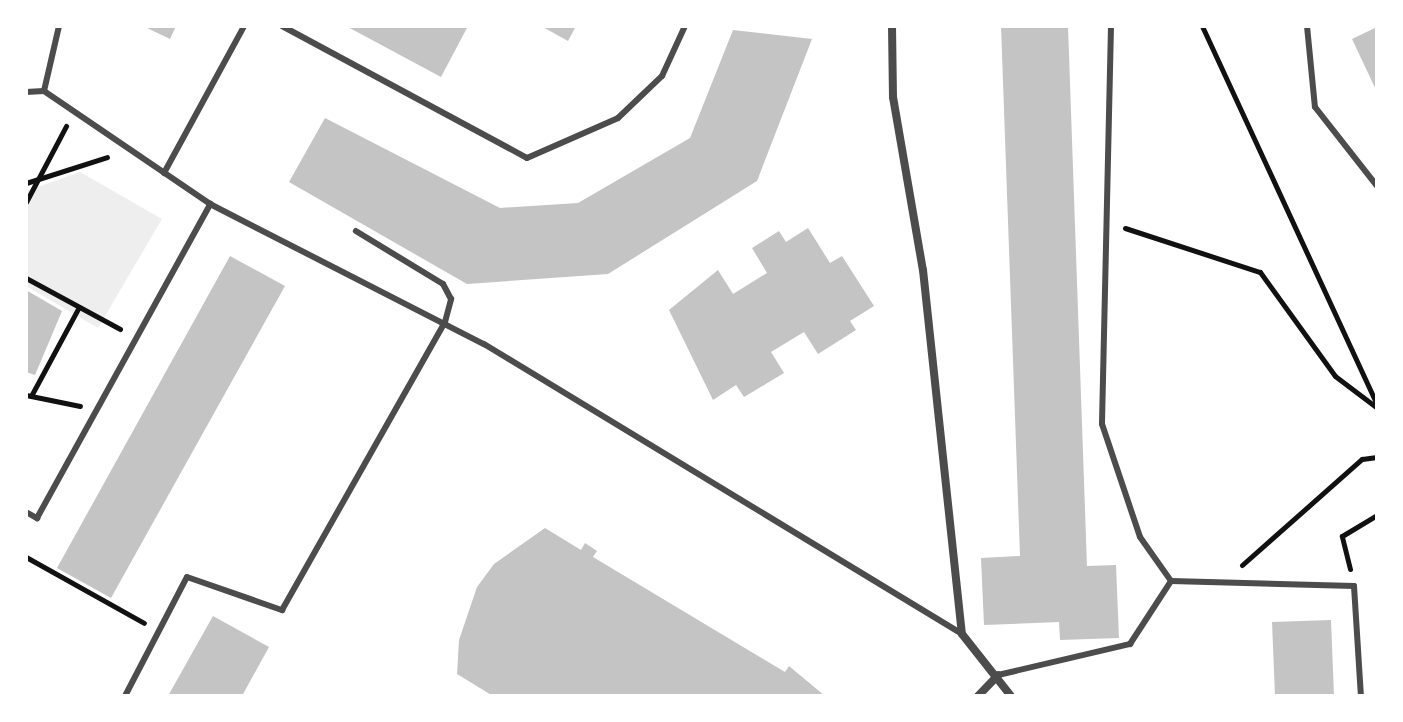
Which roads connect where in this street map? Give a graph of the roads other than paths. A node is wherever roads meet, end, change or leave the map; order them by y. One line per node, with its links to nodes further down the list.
1 (59, 26): 8 (lane)
2 (244, 26): 10 (lane)
3 (282, 26): 4 (lane)
4 (685, 26)
5 (892, 26): 17 (street)
6 (1111, 26): 16 (lane)
7 (1309, 27): 11 (lane)
8 (44, 91): 9 (lane); 10 (lane)
9 (26, 92)
10 (164, 173): 12 (lane)
11 (1377, 186)
12 (210, 204): 14 (lane); 15 (lane)
13 (356, 231): 14 (lane)
14 (445, 322): 17 (lane); 19 (lane)
15 (26, 512)
16 (1171, 581): 18 (lane); 22 (lane)
17 (962, 634): 18 (street)
18 (998, 675): 20 (street); 21 (street)
19 (125, 696)
20 (978, 696)
21 (1011, 696)
22 (1361, 696)

